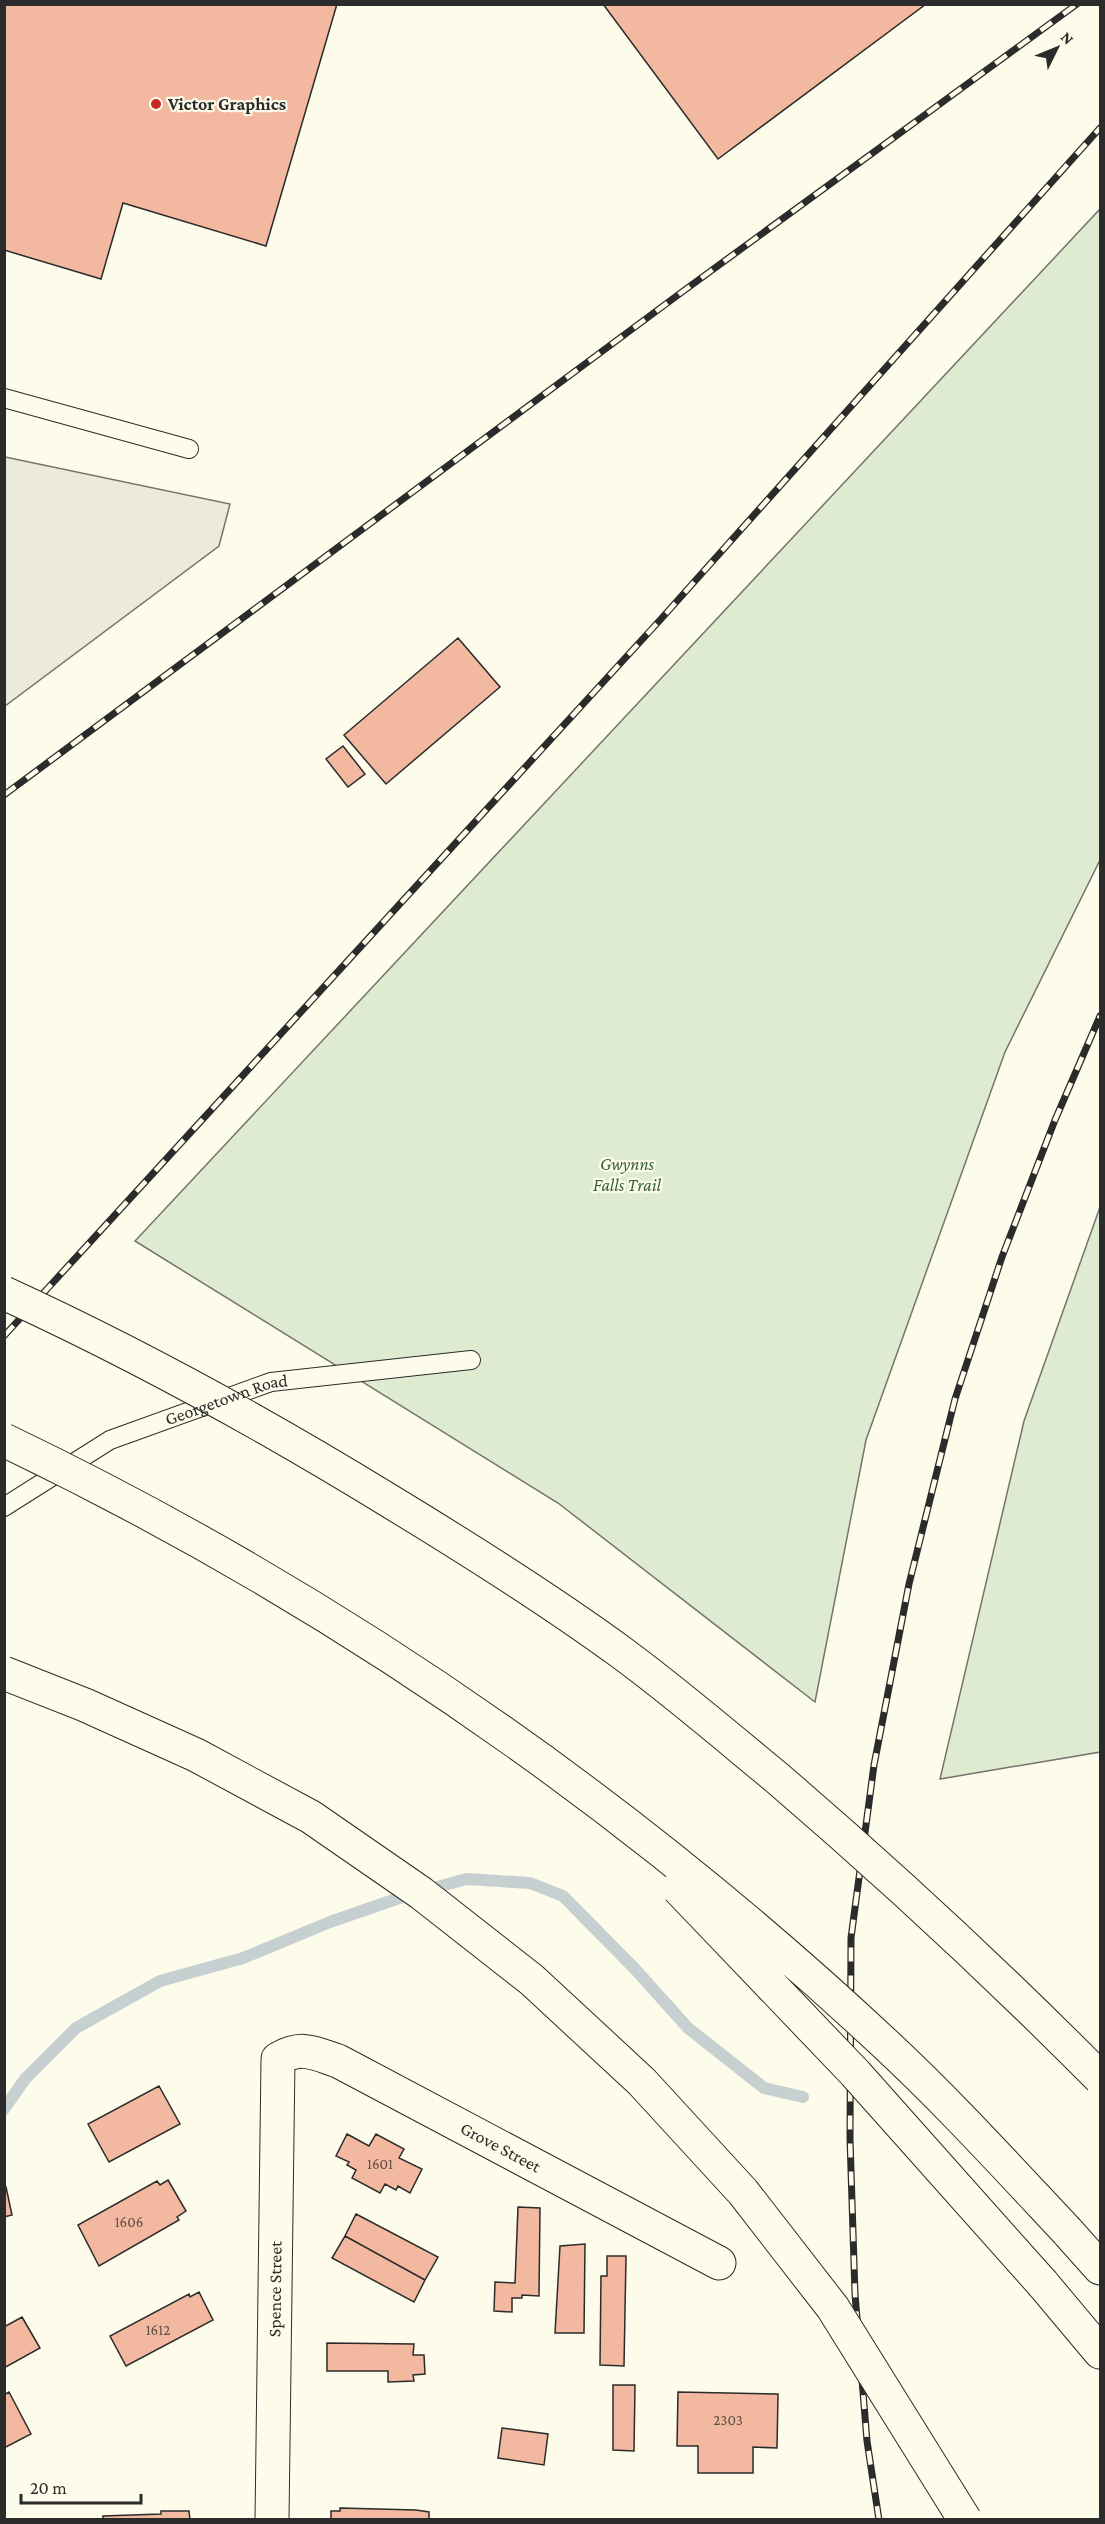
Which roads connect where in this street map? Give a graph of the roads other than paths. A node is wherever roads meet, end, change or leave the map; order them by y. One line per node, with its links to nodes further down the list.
1 (4, 398): 2 (lane)
2 (189, 449)
3 (4, 1293): 10 (main road, bridge)
4 (471, 1360): 6 (lane, Georgetown Road)
5 (4, 1440): 8 (main road, bridge)
6 (4, 1507)
7 (4, 1673): 15 (main road, bridge)
8 (546, 1763): 12 (main road, bridge); 13 (main road, bridge)
9 (278, 2058): 11 (main road, Grove Street); 14 (main road, Spence Street)
10 (1101, 2078)
11 (719, 2263)
12 (1101, 2268)
13 (1101, 2352)
14 (272, 2520)
15 (965, 2520)

